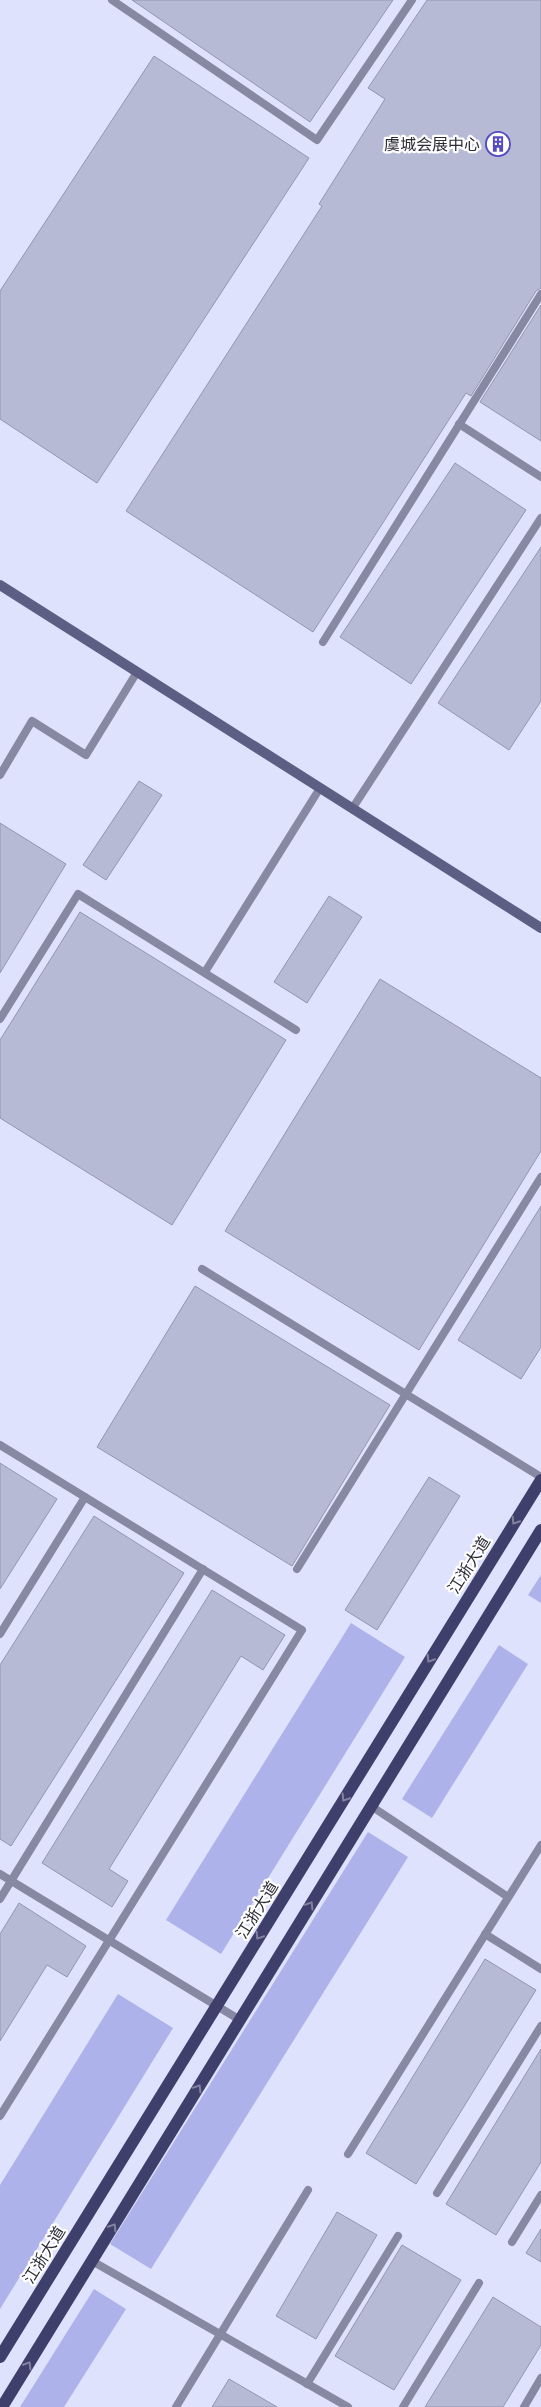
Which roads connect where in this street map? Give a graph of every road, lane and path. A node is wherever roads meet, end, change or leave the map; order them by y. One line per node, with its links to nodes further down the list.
1 (112, 0): 2 (lane)
2 (412, 0)
3 (541, 294): 4 (lane)
4 (459, 424): 5 (lane); 8 (lane)
5 (541, 476)
6 (541, 518): 12 (lane)
7 (0, 585): 9 (main road)
8 (322, 642)
9 (137, 672): 10 (lane); 11 (main road)
10 (0, 775)
11 (320, 788): 12 (main road); 14 (lane)
12 (352, 809): 13 (main road)
13 (541, 928)
14 (205, 972): 15 (lane); 16 (lane)
15 (0, 1019)
16 (296, 1030)
17 (541, 1177): 19 (lane)
18 (202, 1269): 19 (lane)
19 (405, 1394): 21 (lane); 25 (lane)
20 (0, 1445): 22 (lane)
21 (541, 1478): 36 (main road, 江浙大道, one-way to 36)
22 (85, 1497): 24 (lane); 26 (lane)
23 (541, 1530): 27 (main road)
24 (203, 1569): 30 (lane); 34 (lane)
25 (297, 1569)
26 (0, 1634)
27 (371, 1806): 31 (lane); 37 (main road, one-way to 27)
28 (541, 1844): 31 (lane)
29 (0, 1874): 30 (lane)
30 (11, 1881): 32 (lane); 34 (lane)
31 (508, 1897): 33 (lane)
32 (0, 1899)
33 (485, 1934): 35 (lane); 40 (lane)
34 (108, 1940): 36 (lane); 39 (lane)
35 (541, 1969)
36 (216, 2006): 37 (lane); 49 (main road, 江浙大道)
37 (240, 2020): 46 (main road, one-way to 37)
38 (541, 2026): 42 (lane)
39 (0, 2116)
40 (348, 2154)
41 (308, 2190): 48 (lane)
42 (437, 2193)
43 (541, 2196): 45 (lane)
44 (398, 2236): 51 (lane)
45 (512, 2242)
46 (92, 2261): 48 (lane); 52 (main road, one-way to 46)
47 (479, 2283): 55 (lane)
48 (220, 2335): 51 (lane); 53 (lane)
49 (0, 2357)
50 (541, 2378): 56 (lane)
51 (307, 2384): 54 (lane)
52 (2, 2407)
53 (176, 2407)
54 (348, 2407)
55 (403, 2407)
56 (524, 2407)

